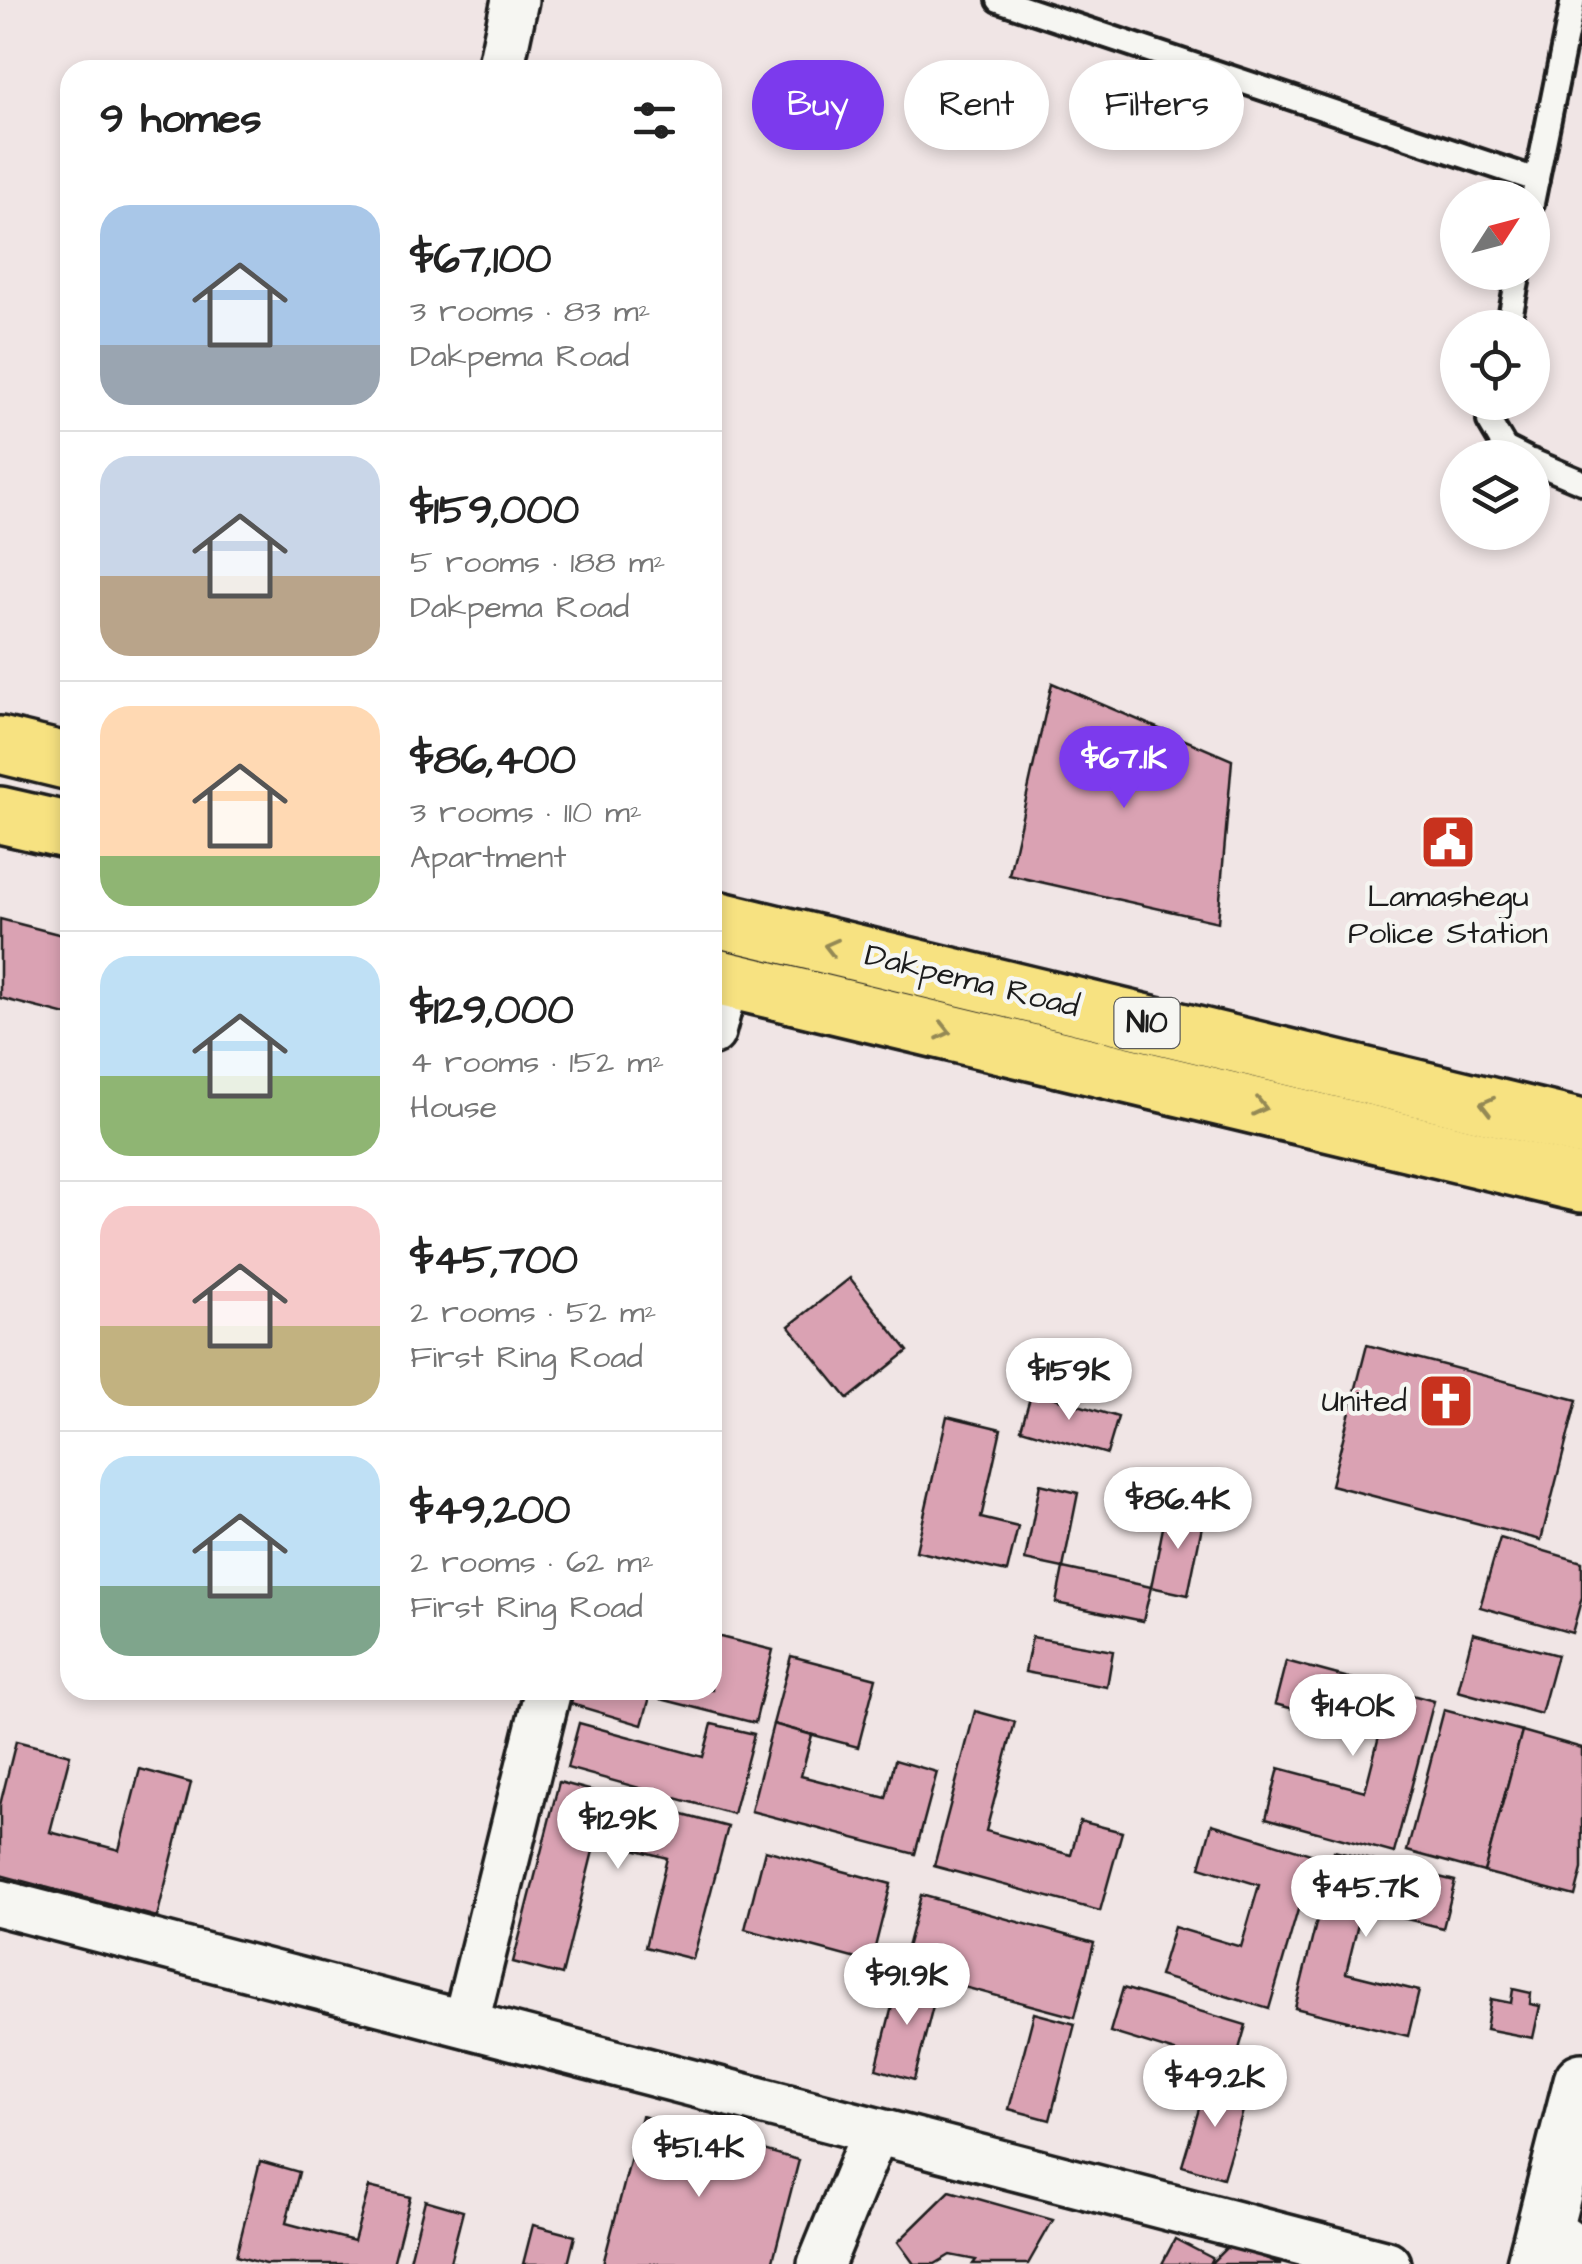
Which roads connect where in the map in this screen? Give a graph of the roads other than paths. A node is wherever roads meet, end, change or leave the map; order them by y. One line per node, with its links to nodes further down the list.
1 (516, 0): 4 (street)
2 (1000, 0): 5 (lane)
3 (1573, 0): 5 (lane)
4 (502, 60)
5 (1537, 180)
6 (1550, 469): 7 (lane)
7 (1582, 482)
8 (0, 745): 9 (highway)
9 (60, 760)
10 (0, 815): 11 (highway)
11 (60, 829)
12 (722, 920): 14 (highway, Dakpema Road / N10, one-way to 12)
13 (722, 979): 15 (highway, Dakpema Road / N10, one-way to 15)
14 (1582, 1128)
15 (1582, 1184)
16 (546, 1700): 18 (street)
17 (0, 1903): 18 (street)
18 (466, 2021): 20 (street)
19 (1582, 2080): 21 (street)
20 (875, 2132): 22 (street); 23 (street)
21 (1554, 2248)
22 (821, 2264)
23 (1388, 2264)

